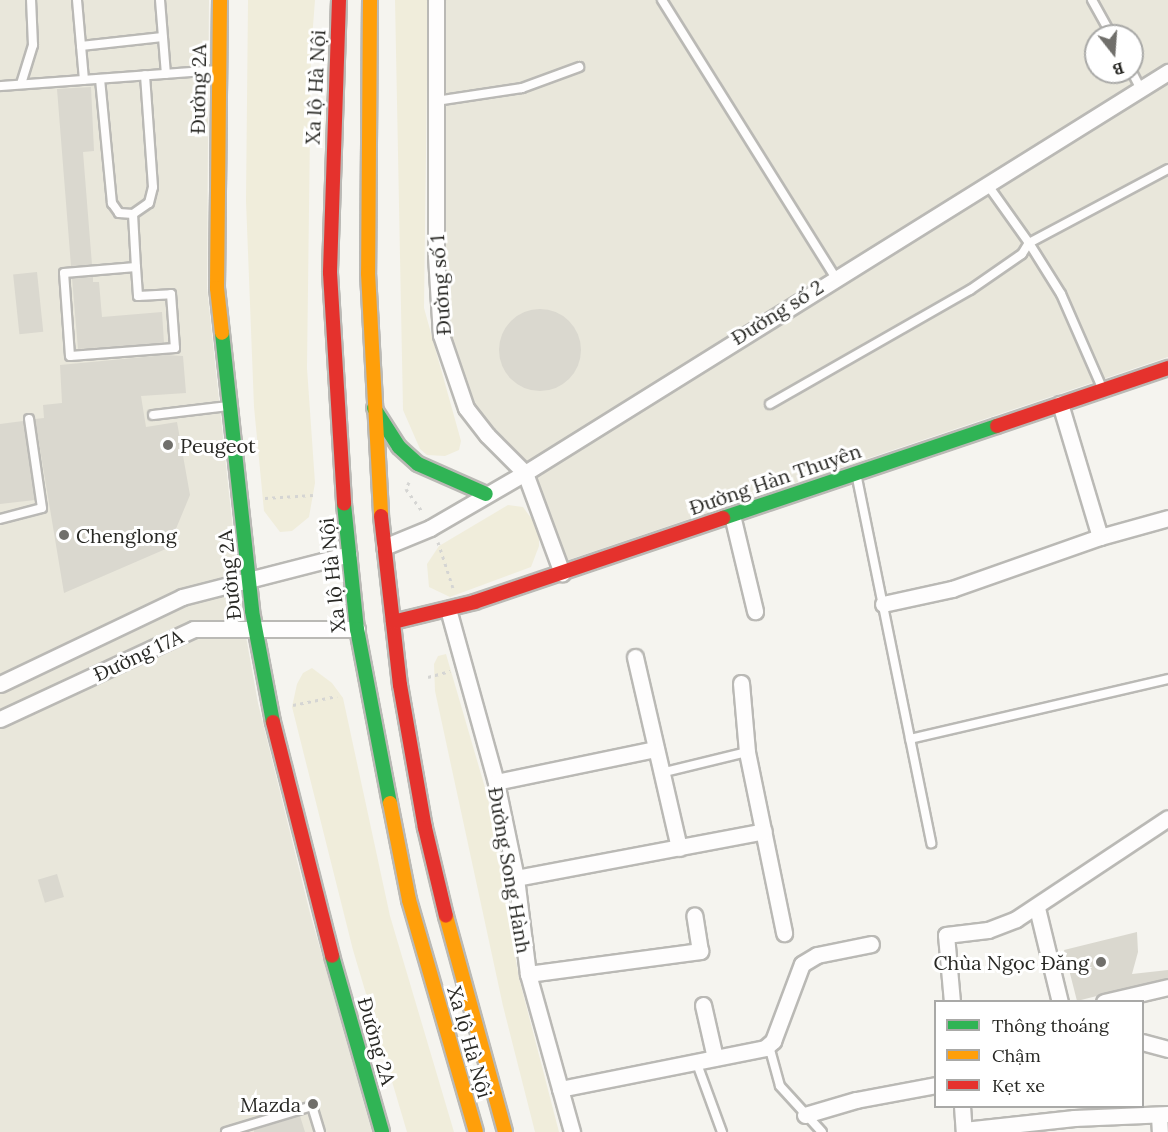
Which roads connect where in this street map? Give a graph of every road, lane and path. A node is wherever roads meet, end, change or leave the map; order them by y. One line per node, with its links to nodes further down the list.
1 (31, 0): 20 (lane)
2 (77, 0): 12 (lane)
3 (160, 0): 11 (lane)
4 (220, 0): 14 (main road, Đường 2A)
5 (339, 0): 52 (main road, Xa lộ Hà Nội)
6 (370, 0): 36 (main road, Xa lộ Hà Nội)
7 (436, 0): 24 (street, Đường số 1)
8 (662, 0): 30 (lane)
9 (1092, 0): 10 (lane)
10 (1105, 24)
11 (163, 37): 12 (lane); 16 (lane)
12 (81, 46): 19 (lane)
13 (579, 67): 24 (lane)
14 (217, 70): 16 (lane); 35 (main road, Đường 2A)
15 (1168, 72): 23 (street, Đường số 2)
16 (166, 74): 17 (lane)
17 (145, 75): 18 (lane); 27 (lane)
18 (100, 78): 19 (lane); 27 (lane)
19 (84, 80): 20 (lane)
20 (21, 84): 22 (lane)
21 (1138, 84): 23 (lane)
22 (0, 86)
23 (1140, 88): 26 (street, Đường số 2)
24 (434, 101): 40 (street, Đường số 1)
25 (1168, 169): 28 (lane)
26 (986, 182): 28 (lane); 30 (street, Đường số 2)
27 (133, 214): 29 (lane)
28 (1029, 243): 32 (lane); 33 (lane)
29 (136, 267): 29 (lane)
30 (835, 277): 40 (street, Đường số 2)
31 (1168, 368): 32 (main road, Đường Hàn Thuyên)
32 (1103, 390): 34 (main road, Đường Hàn Thuyên)
33 (770, 404)
34 (1060, 404): 39 (main road, Đường Hàn Thuyên); 49 (street)
35 (229, 405): 37 (lane); 54 (main road, Đường 2A)
36 (373, 407): 42 (main road); 51 (main road, Xa lộ Hà Nội)
37 (153, 414)
38 (29, 419): 48 (lane)
39 (856, 472): 46 (main road, Đường Hàn Thuyên); 56 (lane)
40 (525, 473): 42 (street, Đường số 2); 53 (street, Đường số 1)
41 (406, 489): 45 (path)
42 (486, 494): 51 (street, Đường số 2)
43 (313, 495): 44 (path)
44 (265, 498)
45 (421, 510)
46 (732, 515): 53 (main road, Đường Hàn Thuyên); 58 (street)
47 (1168, 518): 49 (street)
48 (0, 519)
49 (1100, 537): 56 (street)
50 (438, 542): 55 (path)
51 (384, 547): 52 (main road); 59 (main road, Xa lộ Hà Nội)
52 (349, 554): 54 (street, Đường 17A); 61 (main road, Xa lộ Hà Nội)
53 (562, 573): 57 (main road, Đường Hàn Thuyên)
54 (248, 580): 60 (main road, Đường 2A); 66 (street, Đường 17A)
55 (454, 592)
56 (883, 604): 71 (lane)
57 (448, 609): 59 (main road, Đường Hàn Thuyên); 75 (street, Đường Song Hành)
58 (754, 611)
59 (393, 622): 61 (main road, Đường Hàn Thuyên); 107 (main road, Xa lộ Hà Nội)
60 (255, 627): 61 (street, Đường 17A); 70 (street, Đường 17A); 105 (main road, Đường 2A)
61 (357, 629): 106 (main road, Xa lộ Hà Nội)
62 (635, 657): 72 (street)
63 (455, 670): 64 (path)
64 (428, 677)
65 (1168, 679): 71 (lane)
66 (0, 683)
67 (741, 683): 73 (street)
68 (337, 696): 69 (path)
69 (293, 705)
70 (0, 719)
71 (910, 739): 78 (lane)
72 (656, 749): 74 (street); 75 (street)
73 (747, 752): 74 (lane); 77 (street)
74 (661, 773): 79 (street)
75 (496, 782): 80 (street, Đường Song Hành)
76 (1168, 818): 81 (street)
77 (764, 831): 79 (street); 83 (street)
78 (931, 843)
79 (679, 849): 80 (street)
80 (516, 878): 85 (street, Đường Song Hành)
81 (1037, 908): 87 (street); 88 (street)
82 (694, 915): 85 (street)
83 (784, 933)
84 (871, 944): 92 (street)
85 (528, 974): 97 (street, Đường Song Hành)
86 (1168, 987): 89 (street)
87 (952, 1000)
88 (1060, 1000)
89 (1113, 1000)
90 (703, 1005): 94 (street)
91 (1144, 1042): 93 (street)
92 (769, 1046): 94 (street); 101 (lane)
93 (1168, 1049)
94 (715, 1058): 95 (street)
95 (696, 1061): 97 (street); 109 (lane)
96 (934, 1086): 101 (street)
97 (560, 1089): 108 (street, Đường Song Hành)
98 (962, 1108): 102 (street)
99 (1073, 1112): 100 (street); 102 (street)
100 (1164, 1114): 111 (street)
101 (805, 1115): 110 (lane)
102 (964, 1131)
103 (226, 1132): 104 (lane)
104 (320, 1132)
105 (382, 1132)
106 (476, 1132)
107 (505, 1132)
108 (572, 1132)
109 (722, 1132)
110 (822, 1132)
111 (1160, 1132)

